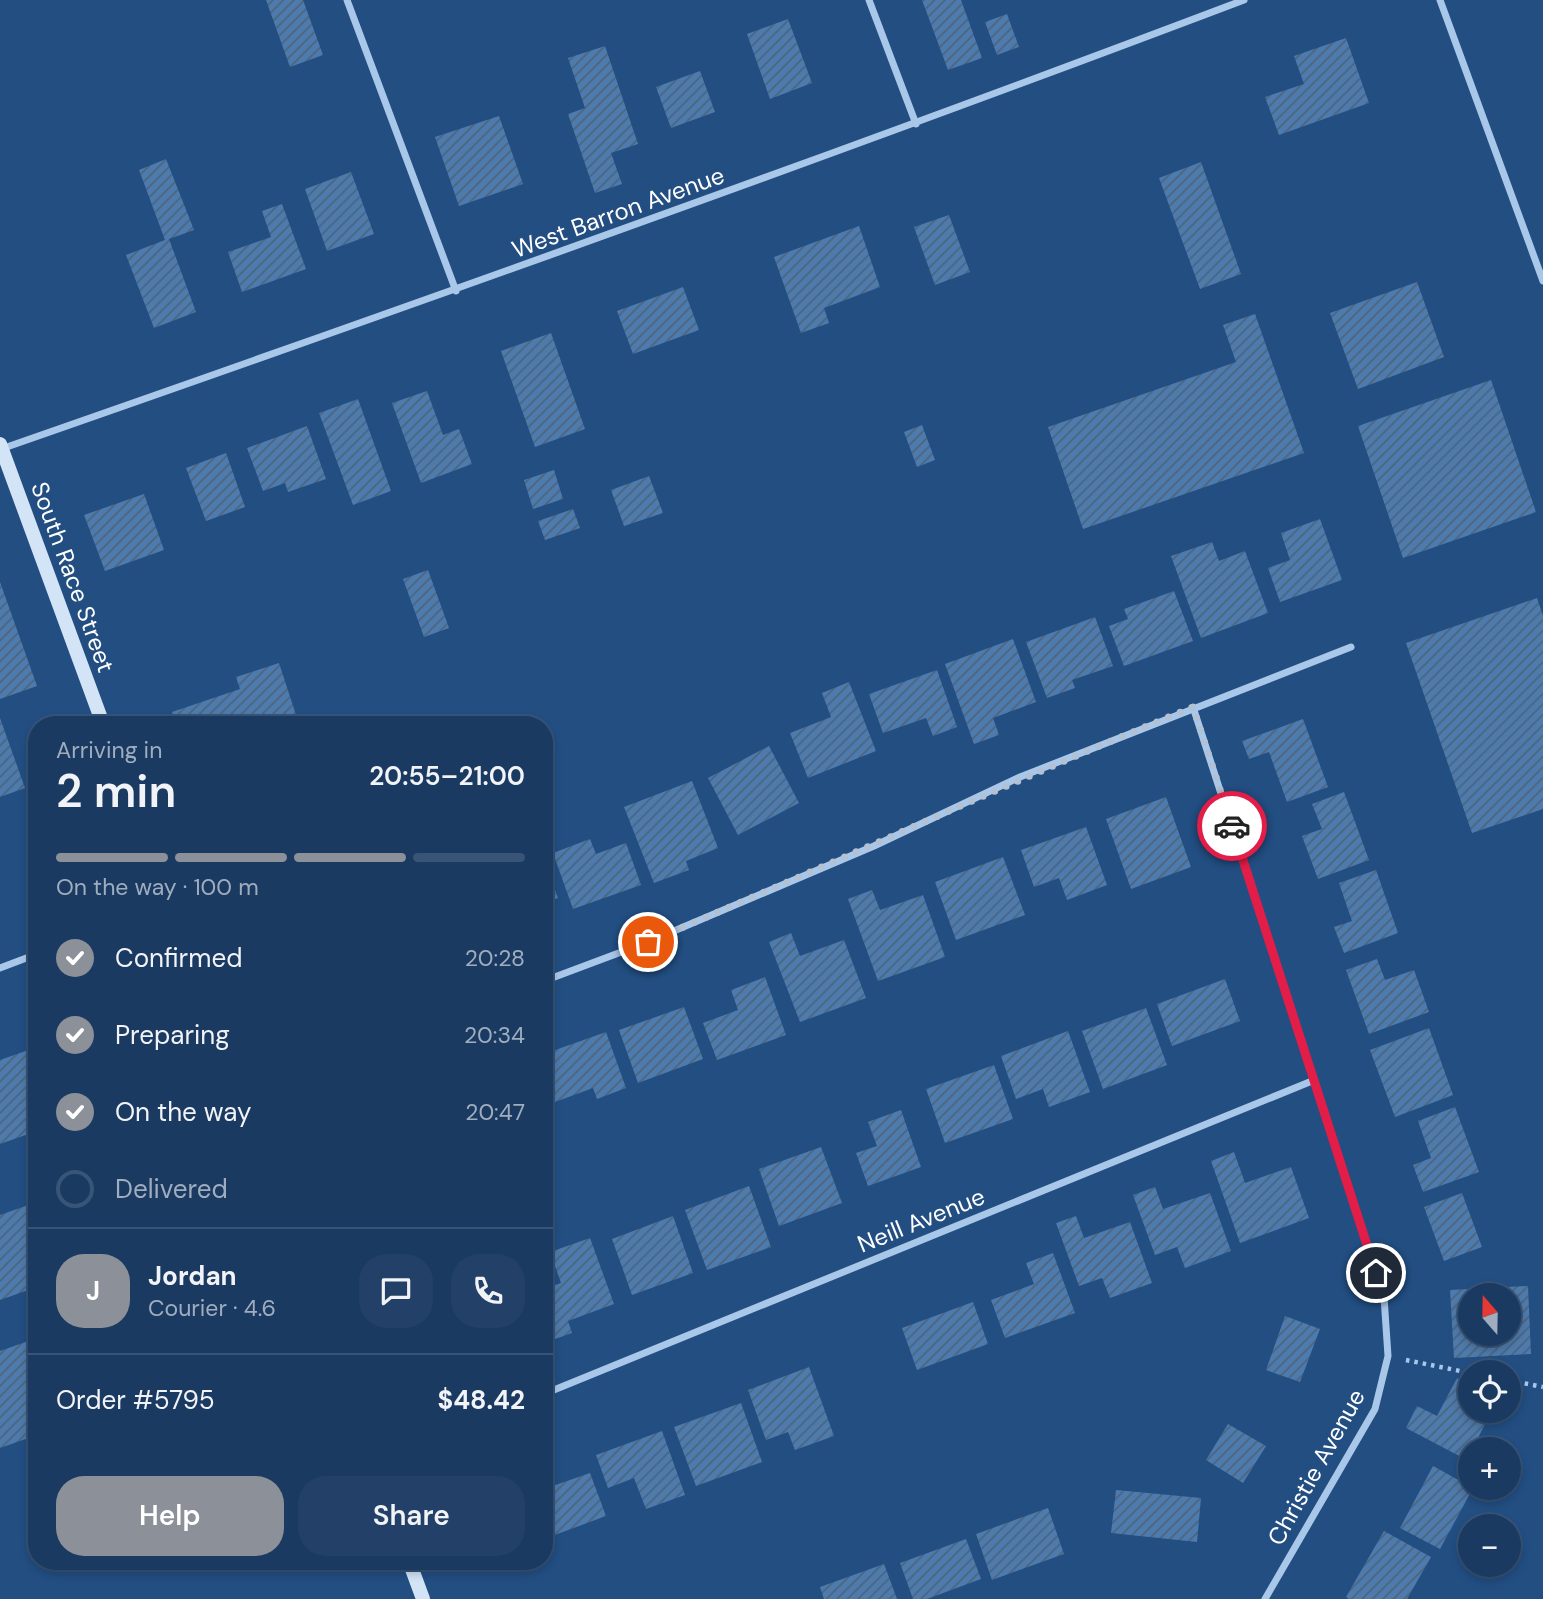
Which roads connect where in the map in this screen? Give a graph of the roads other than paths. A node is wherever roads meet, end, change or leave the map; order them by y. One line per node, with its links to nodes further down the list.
1 (348, 0): 7 (street)
2 (869, 0): 5 (street)
3 (1244, 0): 5 (street, West Barron Avenue)
4 (1440, 0): 6 (street)
5 (916, 124): 7 (street, West Barron Avenue)
6 (1543, 281)
7 (456, 291): 8 (street, West Barron Avenue)
8 (1, 447): 11 (main road, South Race Street)
9 (1351, 647): 10 (street)
10 (1193, 707): 14 (street); 15 (street, Christie Avenue)
11 (100, 716)
12 (28, 957): 13 (street)
13 (0, 968)
14 (553, 978)
15 (1312, 1081): 16 (street, Neill Avenue); 19 (street, Christie Avenue)
16 (553, 1390)
17 (412, 1570): 18 (main road)
18 (423, 1599)
19 (1265, 1599)

